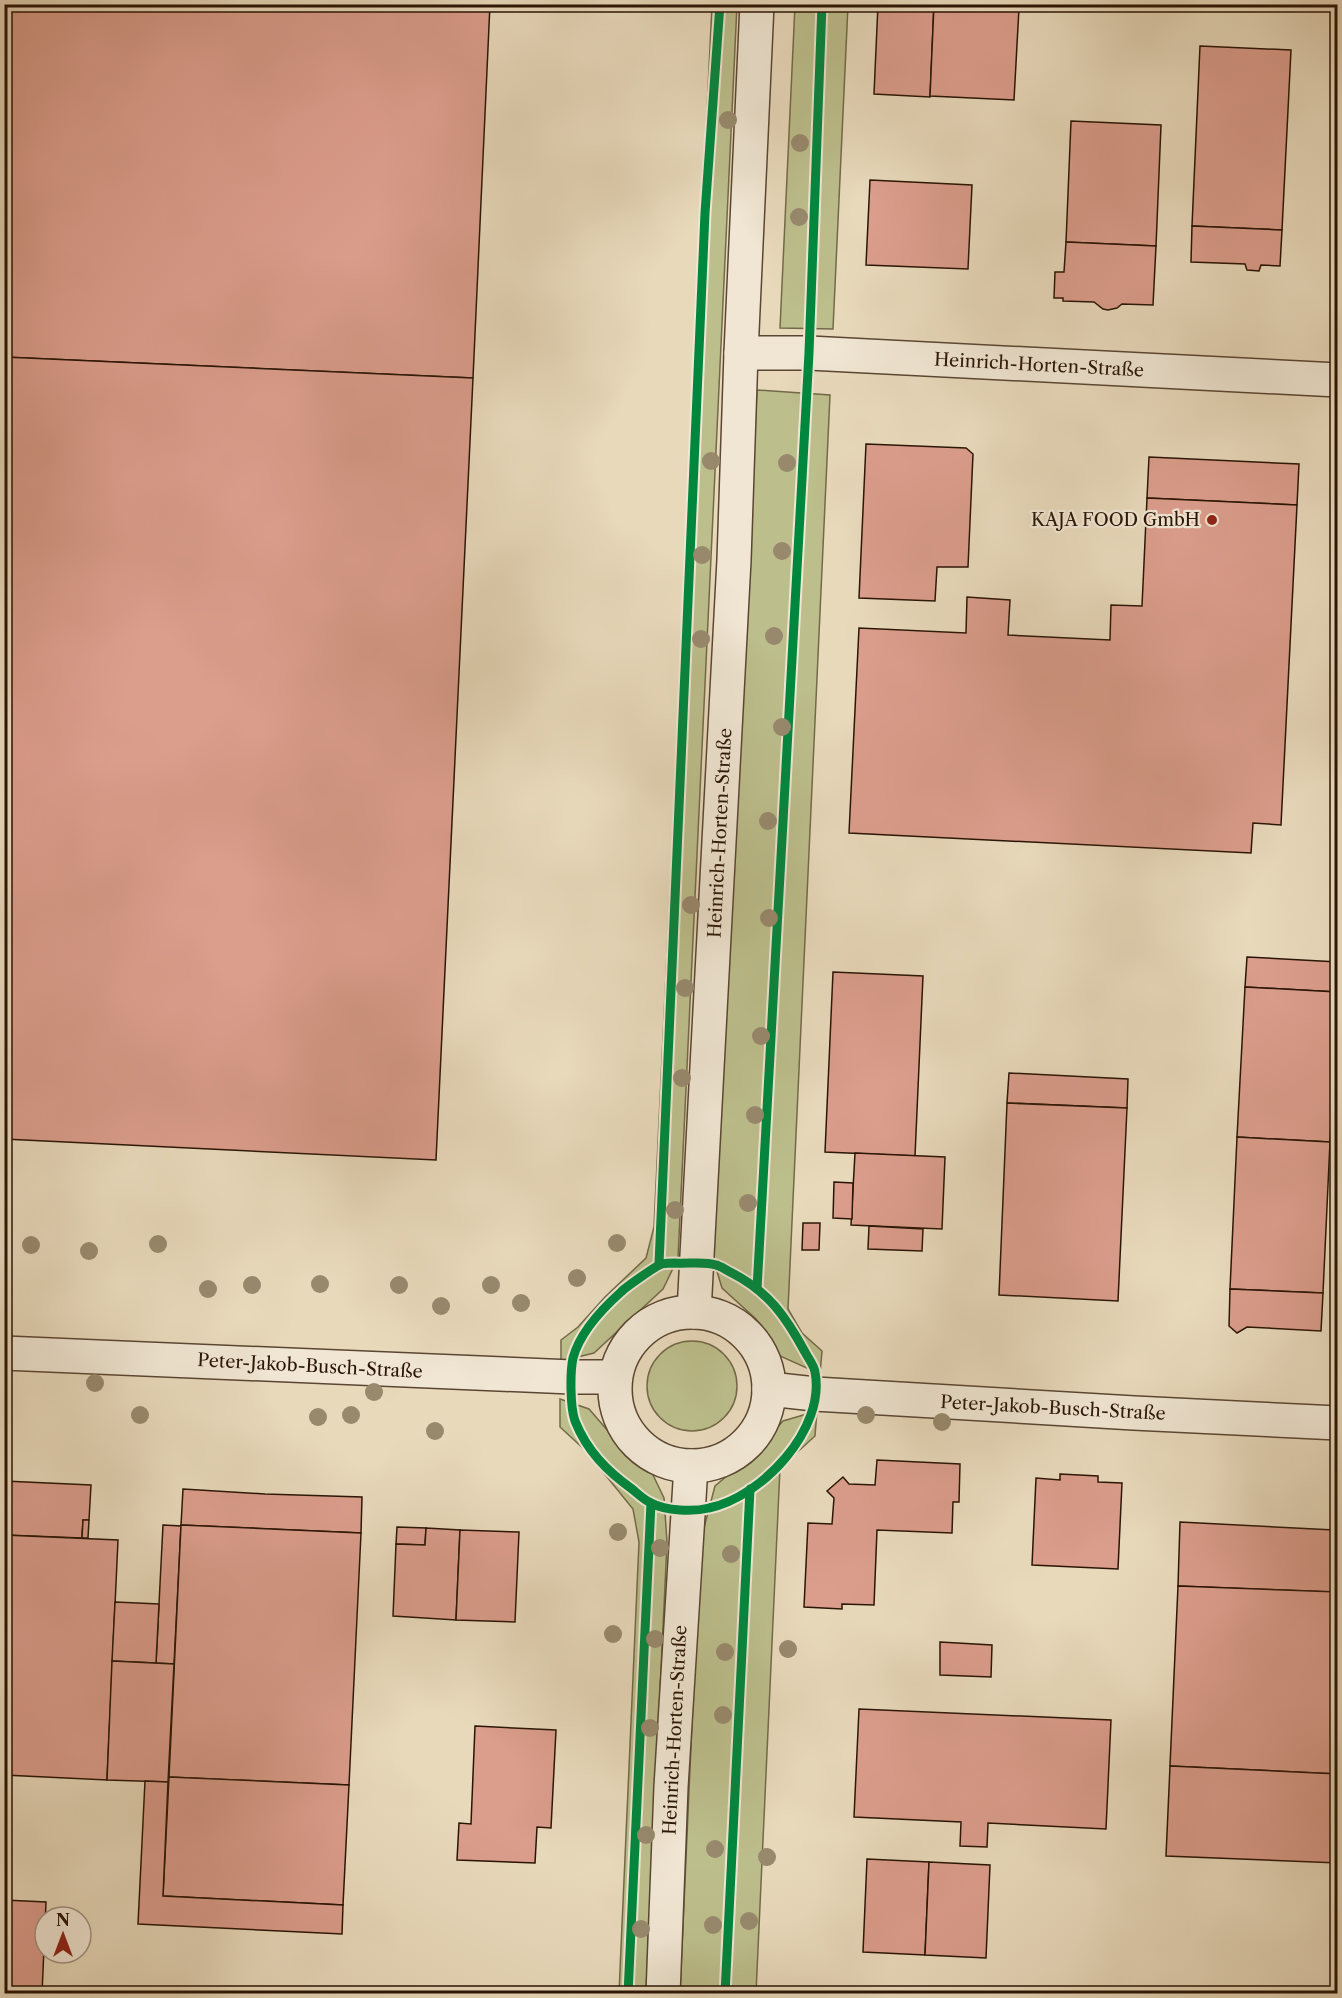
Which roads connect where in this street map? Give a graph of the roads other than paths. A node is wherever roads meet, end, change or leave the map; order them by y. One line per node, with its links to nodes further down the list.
1 (757, 4): 2 (street, Heinrich-Horten-Straße)
2 (741, 353): 3 (street, Heinrich-Horten-Straße); 4 (street, Heinrich-Horten-Straße)
3 (1338, 380)
4 (694, 1312): 6 (street); 7 (street)
5 (4, 1353): 6 (street, Peter-Jakob-Busch-Straße)
6 (615, 1377): 9 (street)
7 (769, 1389): 8 (street, Peter-Jakob-Busch-Straße); 9 (street)
8 (1338, 1423)
9 (691, 1466): 10 (street, Heinrich-Horten-Straße)
10 (663, 1994)

